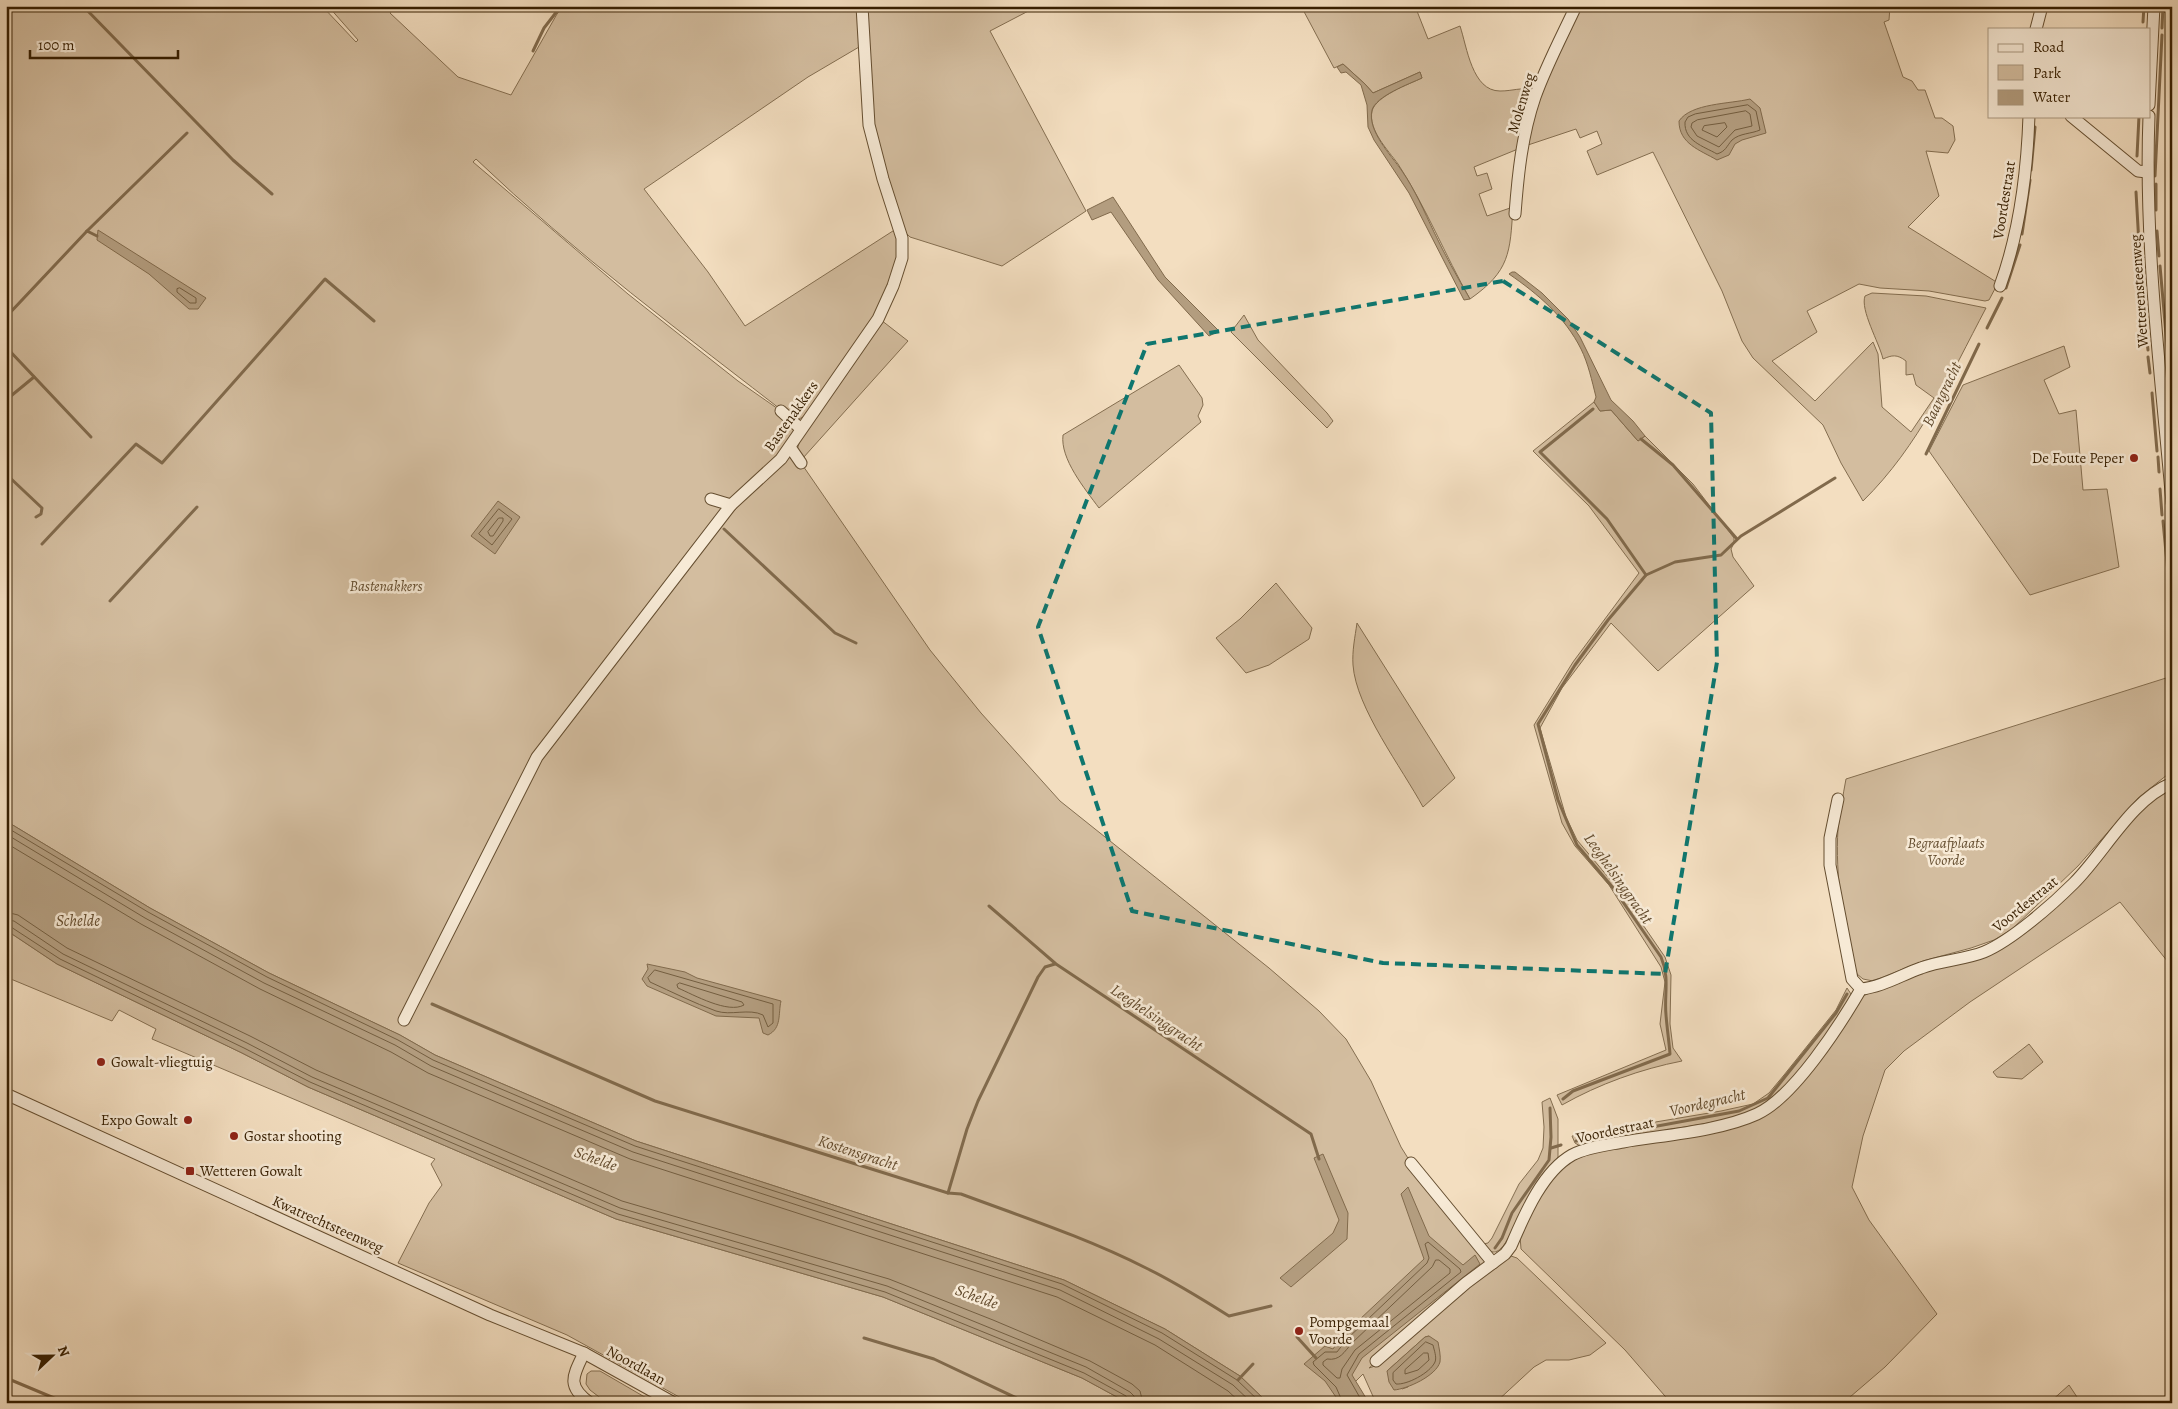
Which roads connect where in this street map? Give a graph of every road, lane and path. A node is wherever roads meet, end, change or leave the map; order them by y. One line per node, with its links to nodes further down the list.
1 (862, 6): 14 (street, Bastenakkers)
2 (1576, 6): 11 (street, Molenweg)
3 (2042, 6): 5 (street)
4 (2154, 6): 6 (street)
5 (2036, 28)
6 (2150, 85)
7 (2029, 118): 12 (street, Voordestraat)
8 (2073, 118): 10 (street)
9 (2149, 118): 10 (street, Wetterensteenweg)
10 (2146, 172): 18 (street, Wetterensteenweg)
11 (1515, 214)
12 (2000, 286)
13 (781, 411): 14 (street)
14 (801, 429): 15 (street, Bastenakkers)
15 (790, 446): 16 (street); 19 (street, Bastenakkers)
16 (800, 463)
17 (711, 499): 19 (street)
18 (2172, 503)
19 (731, 505): 23 (street, Bastenakkers)
20 (2172, 783): 22 (street, Voordestraat)
21 (1838, 800): 22 (street)
22 (1861, 989): 26 (street, Voordestraat)
23 (404, 1020)
24 (6, 1094): 27 (street, Kwatrechtsteenweg)
25 (1411, 1163): 26 (street)
26 (1493, 1263): 28 (street, Voordestraat)
27 (584, 1353): 29 (street); 30 (street, Noordlaan)
28 (1376, 1360)
29 (590, 1403)
30 (674, 1403)

